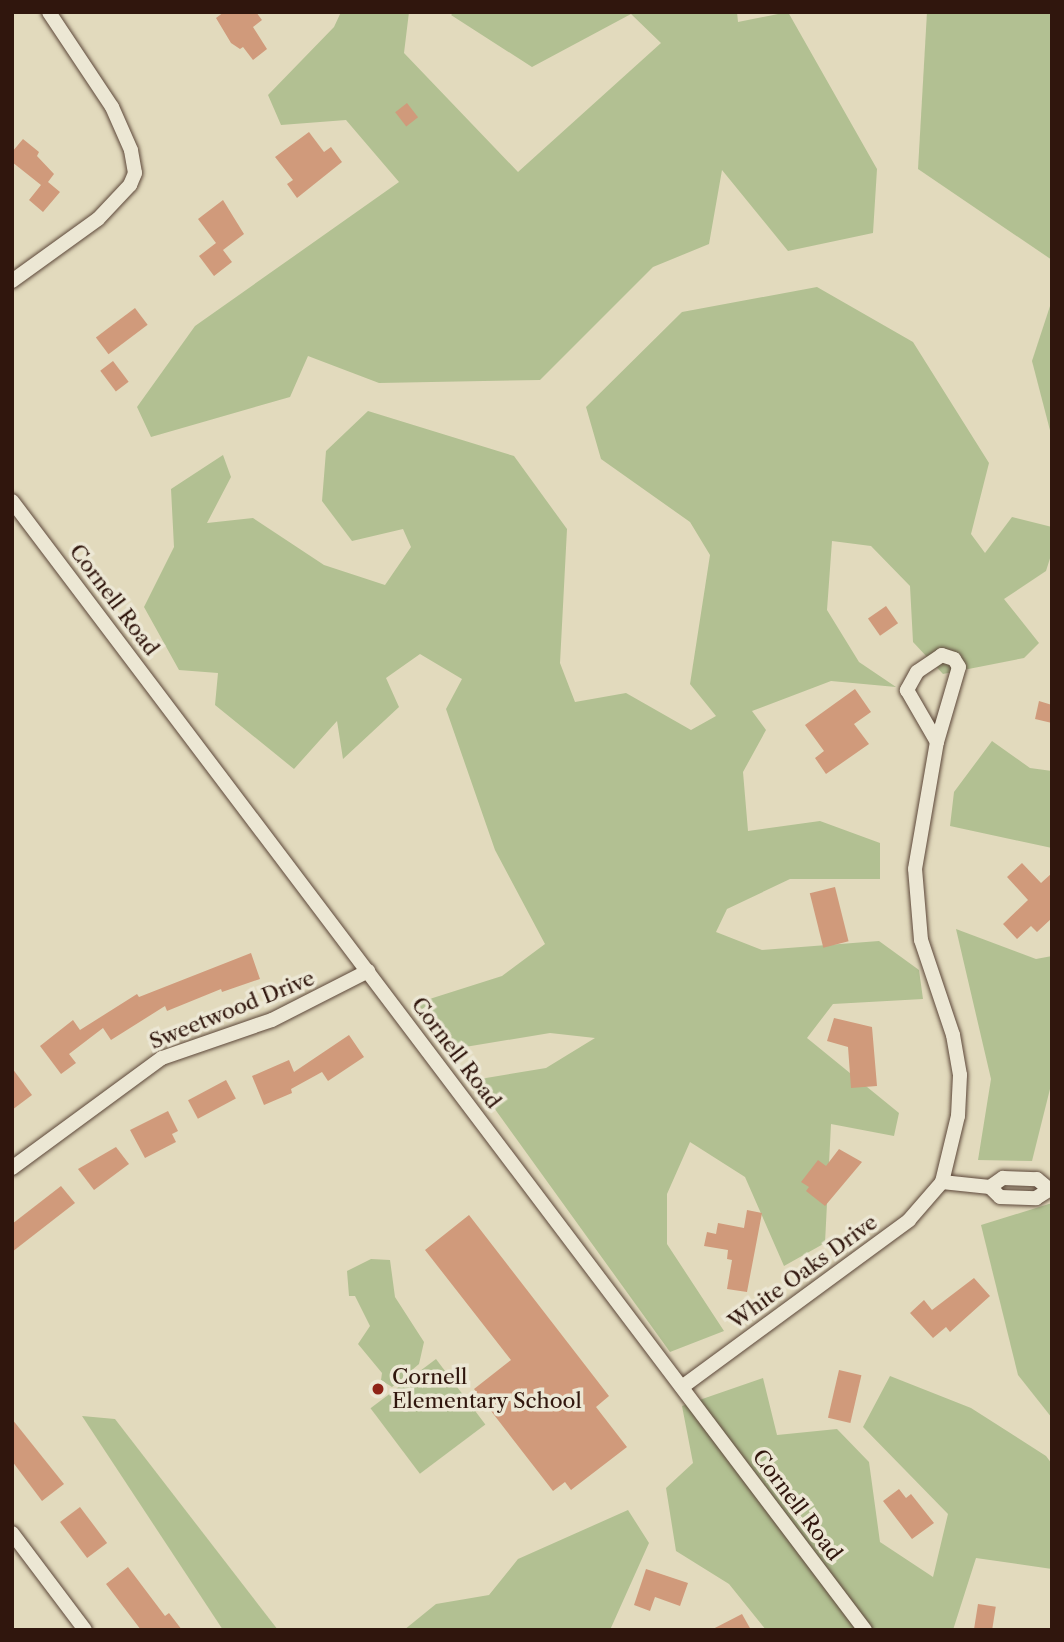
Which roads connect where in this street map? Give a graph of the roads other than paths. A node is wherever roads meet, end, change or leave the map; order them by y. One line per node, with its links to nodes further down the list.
1 (49, 12): 2 (street)
2 (12, 281)
3 (12, 501): 5 (street, Cornell Road)
4 (937, 742): 4 (street); 7 (street)
5 (369, 971): 6 (street, Sweetwood Drive); 9 (street, Cornell Road)
6 (12, 1168)
7 (942, 1182): 8 (street); 9 (street, White Oaks Drive)
8 (1050, 1189)
9 (682, 1388): 12 (street, Cornell Road)
10 (14, 1540): 11 (street)
11 (85, 1630)
12 (865, 1630)

